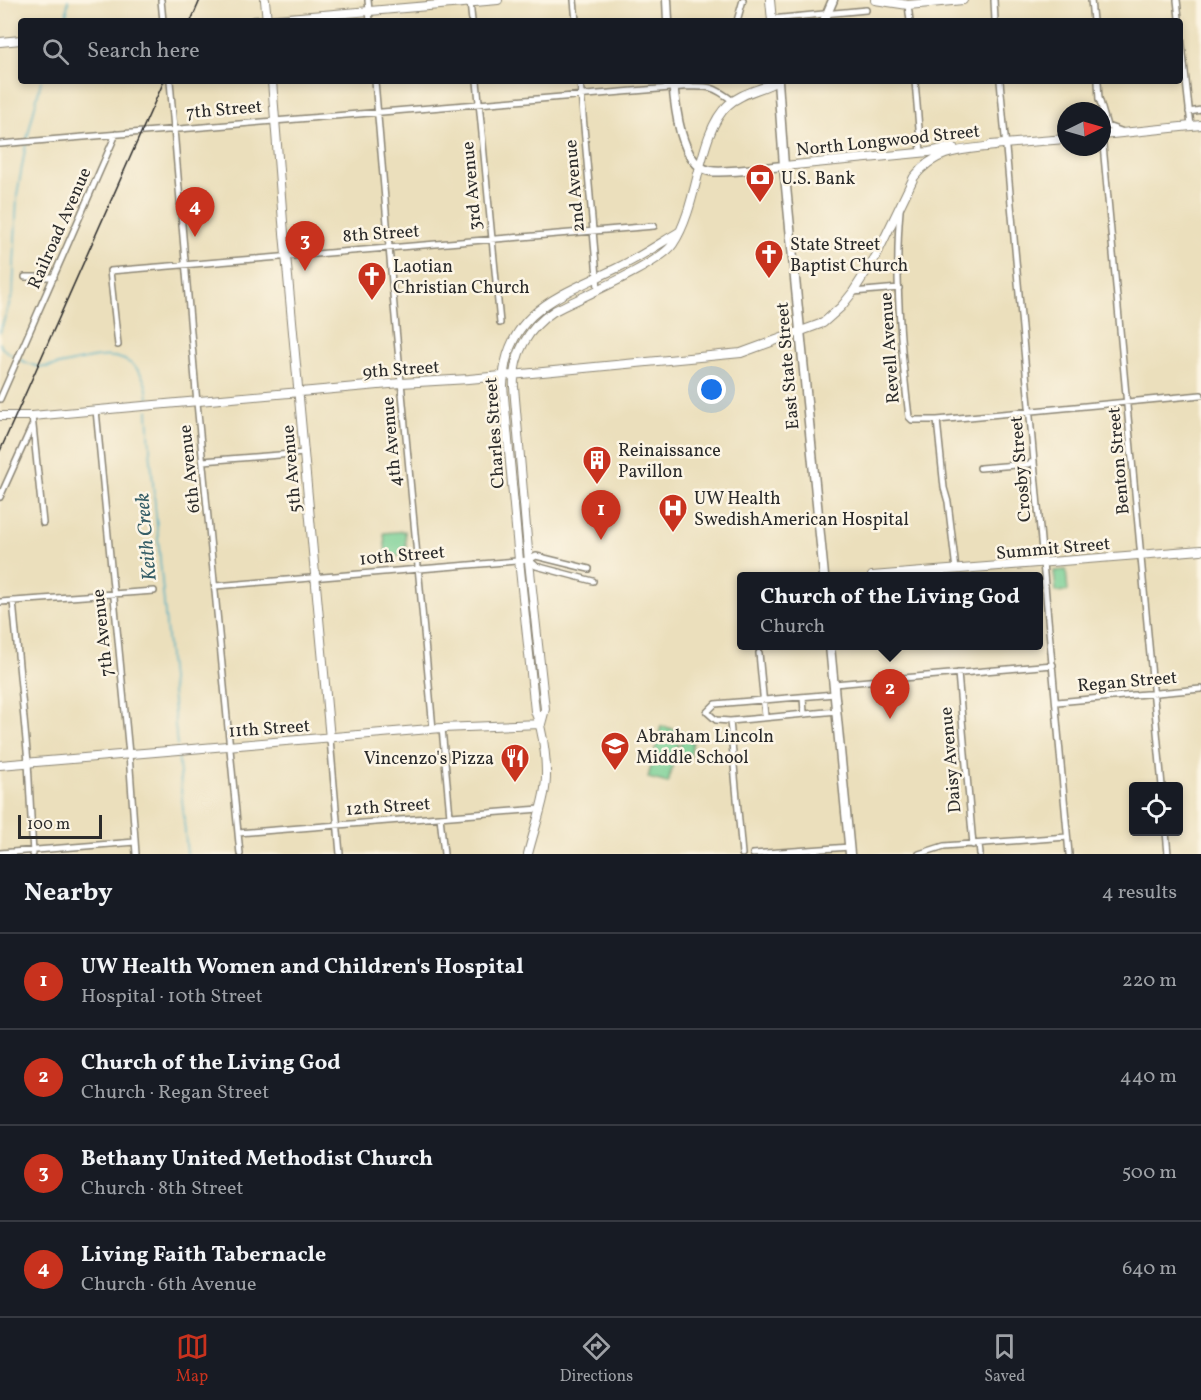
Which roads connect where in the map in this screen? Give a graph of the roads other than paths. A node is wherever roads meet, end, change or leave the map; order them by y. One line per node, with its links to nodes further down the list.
1 (161, 0): 22 (street)
2 (265, 0): 23 (main road)
3 (368, 0): 20 (street)
4 (498, 0): 16 (main road)
5 (573, 0): 27 (street)
6 (667, 0): 28 (main road)
7 (743, 0): 29 (street)
8 (770, 0): 30 (main road)
9 (833, 0): 21 (main road)
10 (875, 0): 18 (main road)
11 (893, 0): 18 (main road)
12 (963, 0): 17 (main road)
13 (993, 0): 33 (street)
14 (1091, 0): 34 (street)
15 (1177, 0): 35 (street)
16 (470, 1): 20 (main road); 26 (street)
17 (949, 1): 18 (main road)
18 (905, 5): 32 (street)
19 (866, 10): 21 (street)
20 (369, 11): 24 (main road); 25 (street)
21 (826, 17): 31 (street)
22 (163, 18)
23 (267, 18)
24 (290, 18)
25 (370, 18)
26 (472, 18)
27 (576, 18)
28 (668, 18)
29 (738, 18)
30 (771, 18)
31 (808, 18)
32 (909, 18)
33 (995, 18)
34 (1093, 18)
35 (1179, 18)
36 (18, 40): 37 (main road)
37 (0, 42)
38 (1183, 53): 59 (street)
39 (170, 84): 63 (street, 6th Avenue)
40 (272, 84): 60 (main road, 5th Avenue)
41 (375, 84): 58 (street, 4th Avenue)
42 (477, 84): 56 (street, 3rd Avenue)
43 (580, 84): 52 (street, 2nd Avenue)
44 (673, 84): 51 (street, 7th Street); 52 (street, 7th Street); 74 (main road)
45 (718, 84): 51 (street)
46 (769, 84): 54 (main road, Charles Street)
47 (777, 84): 73 (main road, East State Street)
48 (915, 84): 71 (street)
49 (1000, 84): 69 (street, Crosby Street)
50 (1098, 84): 53 (street)
51 (717, 89): 54 (street)
52 (581, 95): 56 (street, 7th Street); 77 (street, 2nd Avenue)
53 (1100, 98): 55 (street); 64 (street)
54 (733, 101): 74 (main road, Charles Street)
55 (1100, 102)
56 (479, 104): 58 (street, 7th Street); 79 (street, 3rd Avenue)
57 (1201, 110): 59 (street)
58 (378, 111): 60 (street, 7th Street); 80 (street, 4th Avenue)
59 (1189, 111): 62 (street)
60 (275, 120): 63 (street, 7th Street); 81 (main road, 5th Avenue)
61 (1201, 125): 62 (main road)
62 (1191, 126): 64 (main road)
63 (174, 128): 65 (street, 7th Street); 82 (street, 6th Avenue)
64 (1128, 133): 66 (main road)
65 (116, 134): 68 (street, 7th Street); 84 (street, Railroad Avenue)
66 (1111, 134)
67 (1057, 140): 69 (main road, North Longwood Street)
68 (0, 144)
69 (1006, 145): 70 (main road, North Longwood Street); 101 (street, Crosby Street)
70 (995, 146): 71 (main road, North Longwood Street); 75 (main road, North Longwood Street)
71 (921, 152): 73 (main road, North Longwood Street)
72 (1104, 156): 99 (street, Benton Street)
73 (784, 166): 74 (main road); 90 (main road, East State Street)
74 (701, 168): 78 (main road, Charles Street)
75 (900, 206): 87 (street, Revell Avenue); 88 (main road, 9th Street)
76 (654, 226): 77 (street, 8th Street)
77 (593, 231): 79 (street, 8th Street); 85 (street, 2nd Avenue)
78 (679, 232): 85 (main road, Charles Street); 86 (main road, Charles Street)
79 (491, 240): 80 (street, 8th Street); 89 (street, 3rd Avenue)
80 (389, 248): 81 (street, 8th Street); 94 (street, 4th Avenue)
81 (286, 256): 82 (street, 8th Street); 95 (main road, 5th Avenue)
82 (185, 264): 91 (street, 8th Street); 98 (street, 6th Avenue)
83 (25, 277): 84 (street)
84 (54, 277): 97 (street, Railroad Avenue)
85 (597, 277): 86 (street, 2nd Avenue); 93 (main road, Charles Street)
86 (598, 288): 92 (main road, Charles Street)
87 (900, 288): 88 (street); 104 (street, Revell Avenue)
88 (853, 292): 90 (main road, 9th Street)
89 (500, 323)
90 (800, 332): 92 (main road, 9th Street); 119 (main road, East State Street)
91 (118, 345)
92 (513, 375): 93 (main road, 9th Street); 114 (main road, Charles Street)
93 (504, 376): 94 (main road, 9th Street); 113 (main road, Charles Street)
94 (401, 383): 95 (main road, 9th Street); 116 (street, 4th Avenue)
95 (300, 392): 98 (main road, 9th Street); 105 (main road, 5th Avenue)
96 (1201, 395): 99 (street)
97 (0, 399)
98 (197, 400): 100 (main road, 9th Street); 106 (street, 6th Avenue)
99 (1128, 402): 101 (street); 112 (street, Benton Street)
100 (96, 410): 103 (main road, 9th Street); 125 (street, 7th Avenue)
101 (1030, 412): 104 (street); 107 (street, Crosby Street)
102 (0, 416): 103 (main road, 9th Street)
103 (33, 420): 109 (street); 110 (street)
104 (937, 420): 118 (street)
105 (305, 453): 106 (street); 121 (main road, 5th Avenue)
106 (203, 461): 123 (street, 6th Avenue)
107 (1034, 461): 108 (street); 115 (street, Crosby Street)
108 (980, 468)
109 (0, 497)
110 (44, 523)
111 (1201, 550): 112 (main road, Summit Street)
112 (1142, 555): 115 (main road, Summit Street); 135 (street, Benton Street)
113 (519, 560): 114 (street, 10th Street); 116 (street, 10th Street); 143 (main road, Charles Street)
114 (529, 560): 117 (street, 10th Street); 122 (street); 143 (main road, Charles Street)
115 (1045, 564): 118 (main road, Summit Street); 130 (street, Crosby Street)
116 (419, 569): 121 (street, 10th Street); 145 (street, 4th Avenue)
117 (589, 569)
118 (956, 570): 120 (main road, Summit Street)
119 (824, 572)
120 (928, 572)
121 (315, 577): 123 (street, 10th Street); 146 (main road, 5th Avenue)
122 (592, 581)
123 (215, 586): 147 (street, 6th Avenue)
124 (154, 591): 125 (street)
125 (113, 595): 126 (street); 148 (street, 7th Avenue)
126 (13, 601): 127 (street); 149 (street)
127 (0, 602)
128 (831, 650): 132 (main road)
129 (759, 653): 137 (street)
130 (1053, 664): 131 (street, Regan Street); 138 (street, Crosby Street)
131 (958, 674): 132 (street, Regan Street); 160 (street, Daisy Avenue)
132 (834, 684): 134 (main road)
133 (1201, 689): 135 (street, Regan Street)
134 (835, 694): 136 (street); 139 (main road)
135 (1154, 694): 138 (street, Regan Street); 151 (street, Benton Street)
136 (802, 697): 137 (street); 140 (street)
137 (764, 700): 141 (street); 142 (street)
138 (1057, 702): 158 (street, Crosby Street)
139 (837, 711): 140 (street); 161 (main road)
140 (804, 713): 141 (street)
141 (765, 716): 142 (street)
142 (730, 721): 169 (street)
143 (541, 724): 144 (main road, 11th Street); 152 (main road, Charles Street)
144 (442, 728): 145 (main road, 11th Street); 153 (street)
145 (433, 729): 146 (main road, 11th Street)
146 (330, 739): 147 (main road, 11th Street); 155 (street, 5th Avenue)
147 (230, 746): 148 (main road, 11th Street); 156 (street, 6th Avenue)
148 (129, 754): 149 (main road, 11th Street); 159 (street, 7th Avenue)
149 (28, 762): 150 (main road, 11th Street); 162 (street)
150 (0, 765)
151 (1162, 782)
152 (540, 810): 153 (street, 12th Street); 168 (main road, Charles Street)
153 (450, 816): 154 (street, 12th Street)
154 (440, 817): 155 (street, 12th Street); 167 (street)
155 (337, 824): 156 (street, 12th Street); 166 (street, 5th Avenue)
156 (238, 833): 165 (street, 6th Avenue)
157 (1166, 836): 174 (street)
158 (1067, 837): 160 (street); 173 (street, Crosby Street)
159 (135, 842): 162 (street); 164 (street, 7th Avenue)
160 (976, 844): 171 (street); 172 (street, Daisy Avenue)
161 (850, 850): 170 (street)
162 (33, 852): 163 (street)
163 (0, 853)
164 (136, 854)
165 (240, 854)
166 (340, 854)
167 (444, 854)
168 (528, 854)
169 (742, 854)
170 (753, 854)
171 (919, 854)
172 (980, 854)
173 (1069, 854)
174 (1168, 854)

